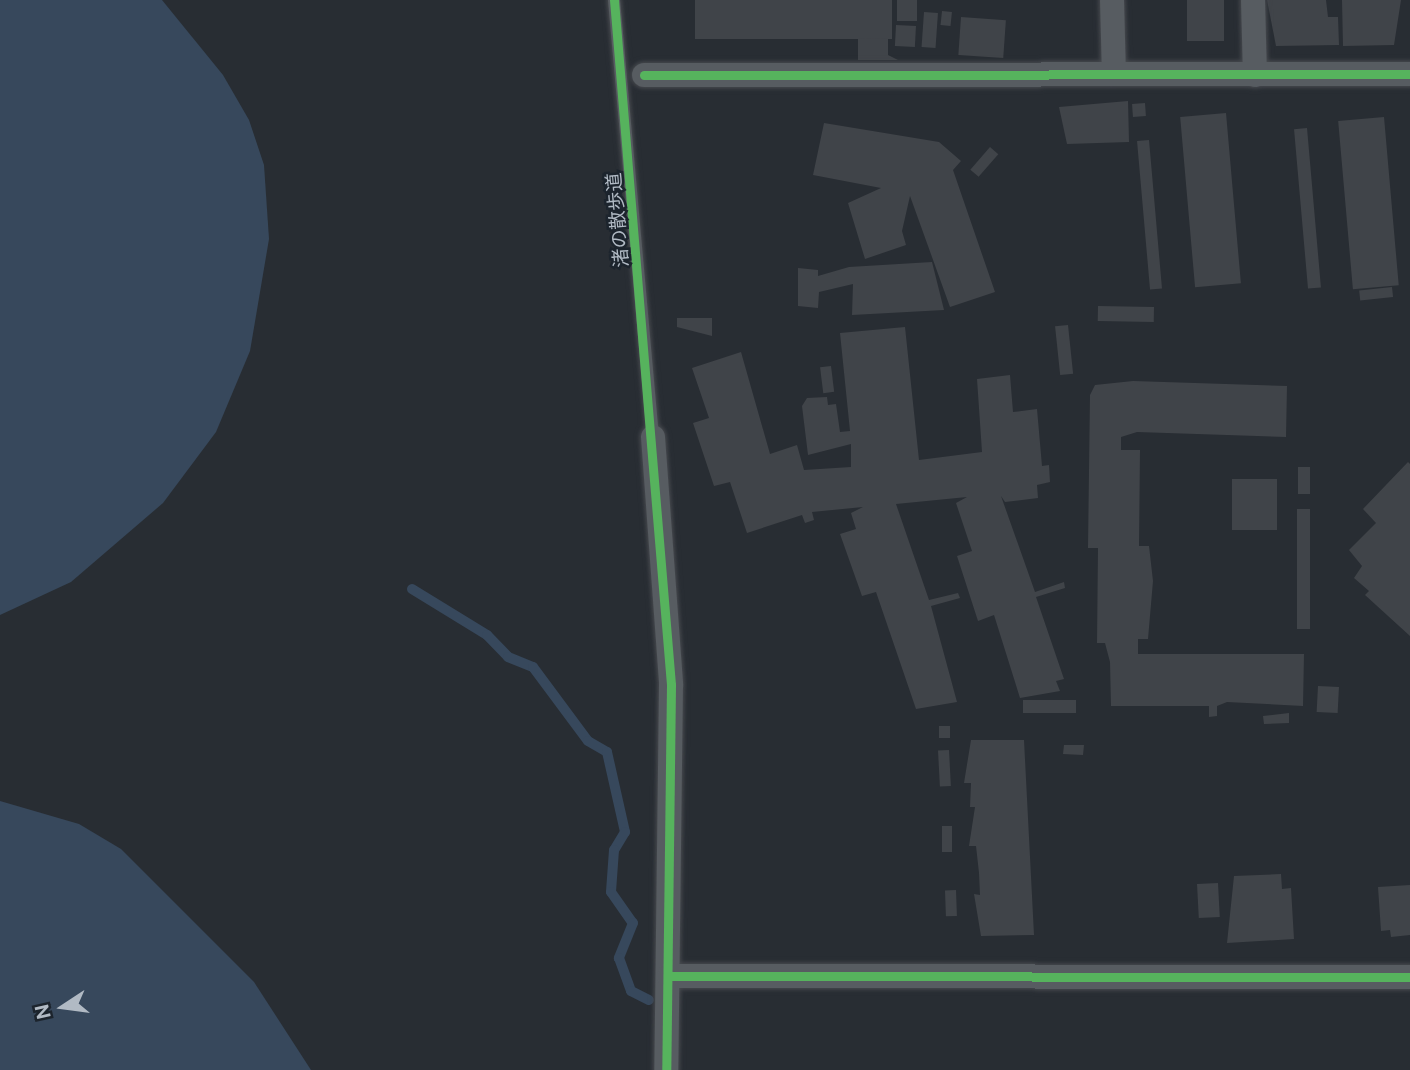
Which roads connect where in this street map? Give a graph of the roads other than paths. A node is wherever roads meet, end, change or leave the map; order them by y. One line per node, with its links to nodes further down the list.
1 (614, 0): 7 (lane, 渚の散歩道)
2 (1112, 0): 4 (street)
3 (1253, 0): 6 (street)
4 (1114, 74): 6 (street); 7 (street)
5 (1410, 74): 6 (street)
6 (1255, 75)
7 (634, 76): 8 (lane, 渚の散歩道)
8 (653, 437): 9 (street)
9 (669, 976): 10 (street); 11 (street)
10 (1410, 978)
11 (666, 1070)

